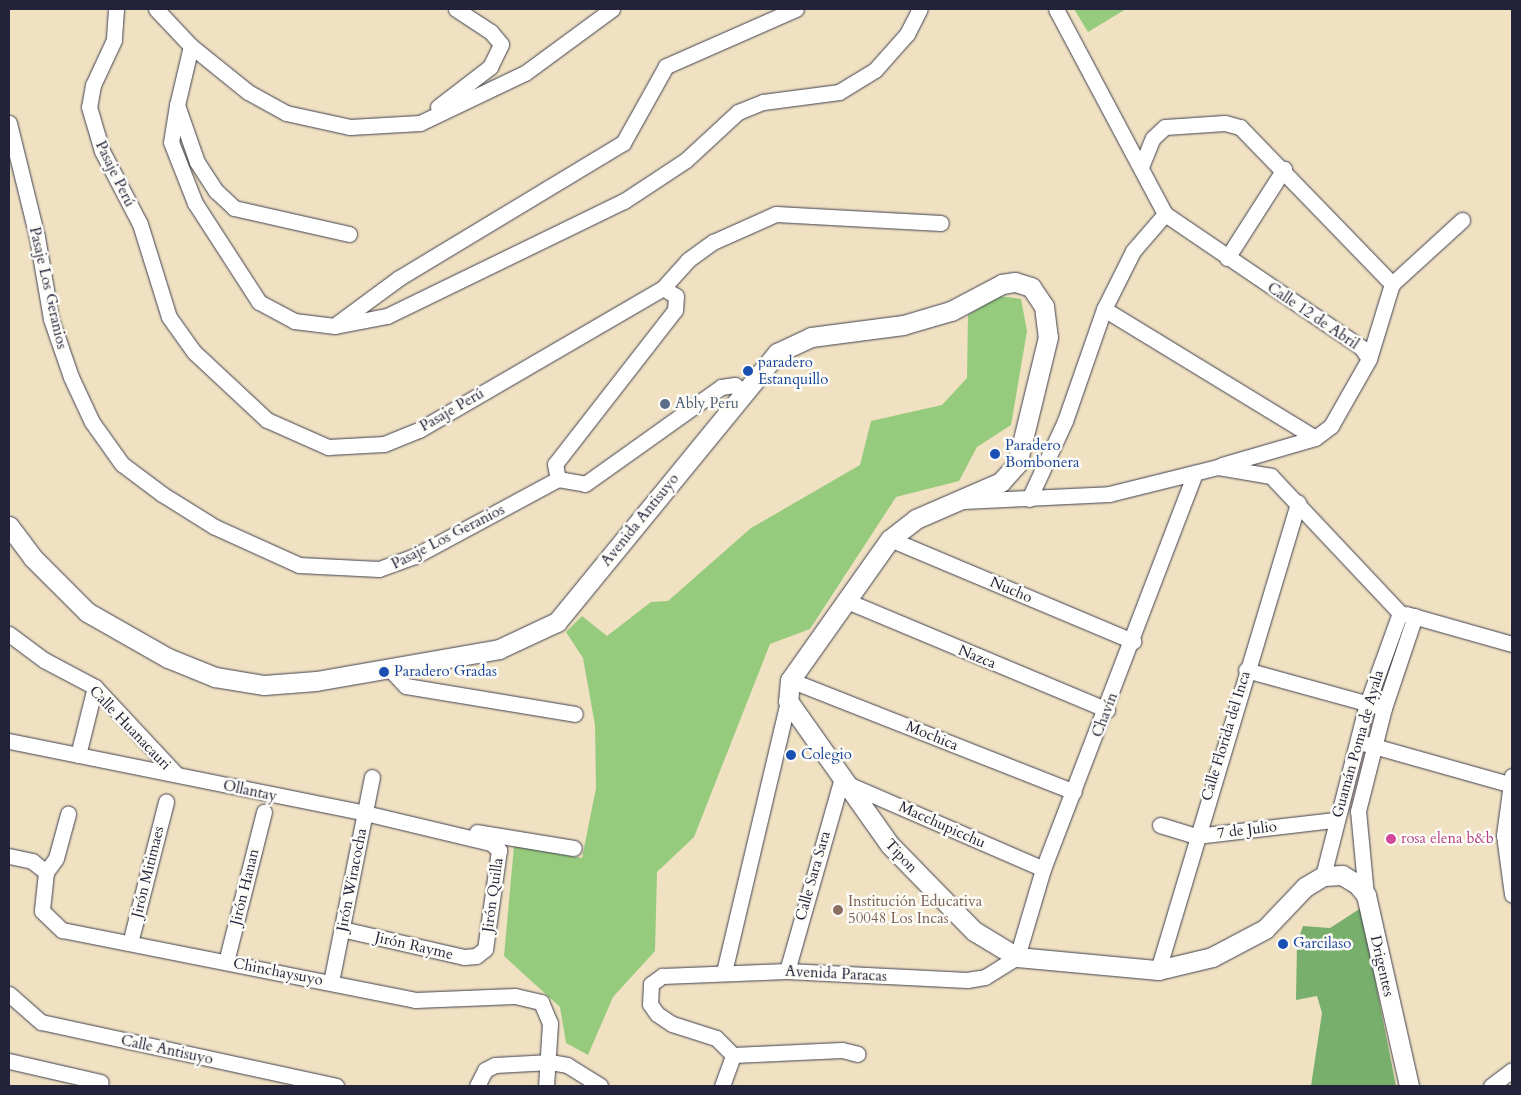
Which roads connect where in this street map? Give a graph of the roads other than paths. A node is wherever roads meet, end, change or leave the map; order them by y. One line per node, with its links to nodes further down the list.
1 (116, 9): 20 (street, Pasaje Perú)
2 (156, 9): 8 (street)
3 (456, 9): 11 (street)
4 (612, 9): 11 (street)
5 (796, 9): 22 (street)
6 (920, 9): 22 (street)
7 (1056, 9): 12 (street)
8 (191, 46): 9 (street); 11 (street)
9 (177, 106): 17 (street); 22 (street)
10 (9, 123): 28 (street, Pasaje Los Geranios)
11 (420, 123)
12 (1141, 167): 13 (street); 14 (street)
13 (1284, 169): 18 (street); 19 (street)
14 (1165, 214): 18 (street, Calle 12 de Abril); 21 (street)
15 (1462, 220): 19 (street)
16 (941, 223): 20 (street, Pasaje Perú)
17 (350, 234)
18 (1227, 258): 23 (street, Calle 12 de Abril)
19 (1392, 284): 23 (street)
20 (663, 288): 28 (street)
21 (1104, 308): 25 (street); 29 (street)
22 (335, 326)
23 (1368, 359): 25 (street, Calle 12 de Abril)
24 (742, 392): 28 (street); 30 (street, Avenida Antisuyo); 39 (street, Avenida Antisuyo)
25 (1315, 438): 26 (street, Calle 12 de Abril)
26 (1218, 467): 27 (street, Calle 12 de Abril); 31 (street, Calle 12 de Abril)
27 (1195, 473): 29 (street, Calle 12 de Abril); 37 (street, Chavín)
28 (558, 479)
29 (1029, 499): 30 (street, Calle 12 de Abril)
30 (955, 502): 33 (street)
31 (1298, 503): 35 (street, Calle 12 de Abril); 40 (street, Calle Florida del Inca)
32 (9, 526): 39 (street, Avenida Antisuyo)
33 (890, 540): 34 (street); 37 (street, Nucho)
34 (847, 601): 41 (street); 46 (street, Nazca)
35 (1407, 615): 38 (street); 44 (street, Guamán Poma de Ayala); 45 (street)
36 (9, 634): 42 (street, Calle Huanacauri)
37 (1133, 642): 46 (street, Chavín)
38 (1512, 644)
39 (388, 667): 47 (street)
40 (1246, 670): 44 (street); 63 (street, Calle Florida del Inca)
41 (790, 680): 43 (street); 56 (street, Mochica)
42 (94, 687): 51 (street); 52 (street, Calle Huanacauri)
43 (788, 701): 54 (street, Tipon); 79 (street)
44 (1367, 704): 45 (street); 49 (street, Guamán Poma de Ayala)
45 (1384, 708): 50 (street)
46 (1107, 710): 56 (street, Chavín)
47 (574, 714)
48 (9, 741): 51 (street, Ollantay)
49 (1357, 741): 50 (street); 61 (street, Guamán Poma de Ayala)
50 (1372, 747): 55 (street); 71 (street)
51 (78, 755): 52 (street, Ollantay)
52 (176, 774): 59 (street, Ollantay)
53 (372, 777): 59 (street, Jirón Wiracocha)
54 (841, 781): 67 (street, Macchupicchu); 75 (street, Tipon); 78 (street, Calle Sara Sara)
55 (1512, 781): 70 (street)
56 (1074, 792): 67 (street, Chavín)
57 (166, 802): 73 (street, Jirón Mitimaes)
58 (264, 812): 76 (street, Jirón Hanan)
59 (365, 813): 64 (street, Ollantay); 65 (street); 72 (street, Jirón Wiracocha)
60 (68, 814): 68 (street, Chinchaysuyo)
61 (1335, 820): 63 (street, 7 de Julio); 69 (street, Guamán Poma de Ayala)
62 (1160, 825): 63 (street, 7 de Julio)
63 (1196, 836): 77 (street, Calle Florida del Inca)
64 (491, 843): 74 (street, Jirón Quilla)
65 (574, 848)
66 (9, 856): 68 (street)
67 (1043, 869): 75 (street, Chavín)
68 (46, 872): 73 (street, Chinchaysuyo)
69 (1323, 876): 71 (street); 77 (street, Tipon)
70 (1512, 894)
71 (1366, 895): 93 (street, Drigentes)
72 (342, 929): 74 (street, Jirón Rayme); 80 (street, Jirón Wiracocha)
73 (130, 943): 76 (street, Chinchaysuyo)
74 (485, 949)
75 (1017, 957): 77 (street, Tipon); 78 (street, Avenida Paracas)
76 (226, 962): 80 (street, Chinchaysuyo)
77 (1158, 970)
78 (787, 971): 79 (street, Avenida Paracas)
79 (724, 972): 83 (street, Avenida Paracas)
80 (331, 982): 85 (street, Chinchaysuyo)
81 (9, 994): 88 (street, Calle Antisuyo)
82 (858, 1054): 83 (street)
83 (733, 1055): 92 (street)
84 (9, 1061): 87 (street)
85 (550, 1062): 89 (street); 90 (street); 91 (street)
86 (1512, 1070): 94 (street)
87 (101, 1082)
88 (327, 1085)
89 (476, 1086)
90 (546, 1086)
91 (600, 1086)
92 (722, 1086)
93 (1409, 1086)
94 (1491, 1086)

